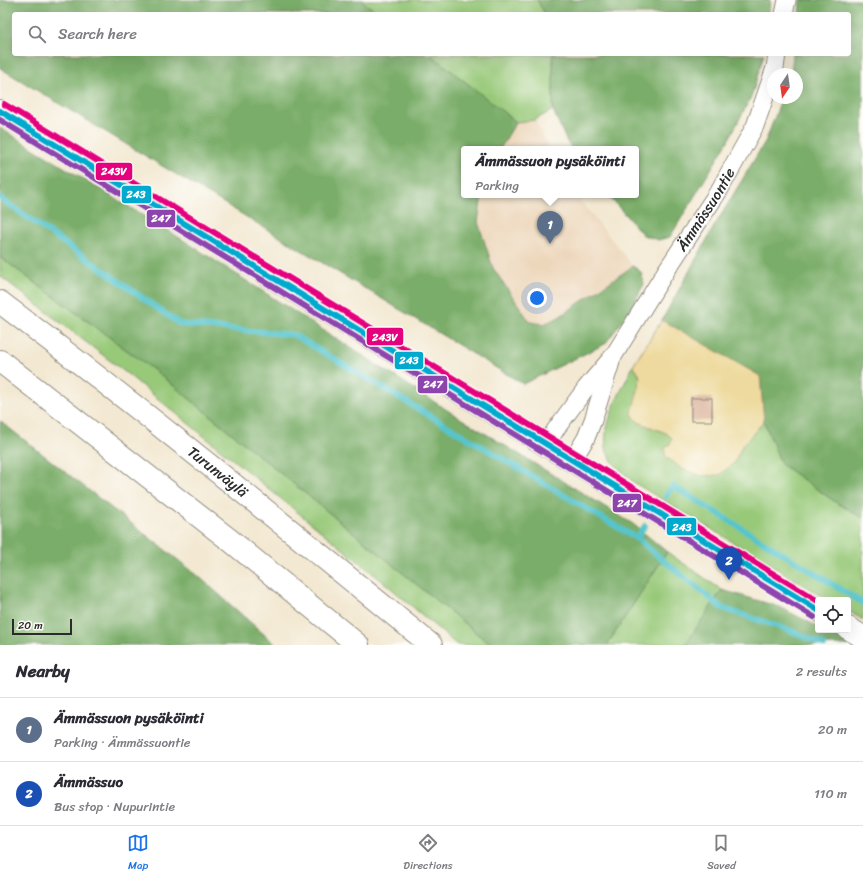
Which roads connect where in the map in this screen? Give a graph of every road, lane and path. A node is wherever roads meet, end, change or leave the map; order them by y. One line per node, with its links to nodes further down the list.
1 (787, 0): 2 (street)
2 (784, 12)
3 (777, 56): 6 (street, Ämmässuontie)
4 (0, 111): 8 (main road)
5 (0, 302): 14 (main road, Turunväylä)
6 (614, 355): 8 (street, Ämmässuontie); 9 (street, Ämmässuontie)
7 (0, 361): 13 (main road)
8 (546, 445): 9 (main road)
9 (572, 461): 10 (main road)
10 (815, 608)
11 (851, 630): 12 (main road)
12 (863, 637)
13 (358, 645)
14 (431, 645)

